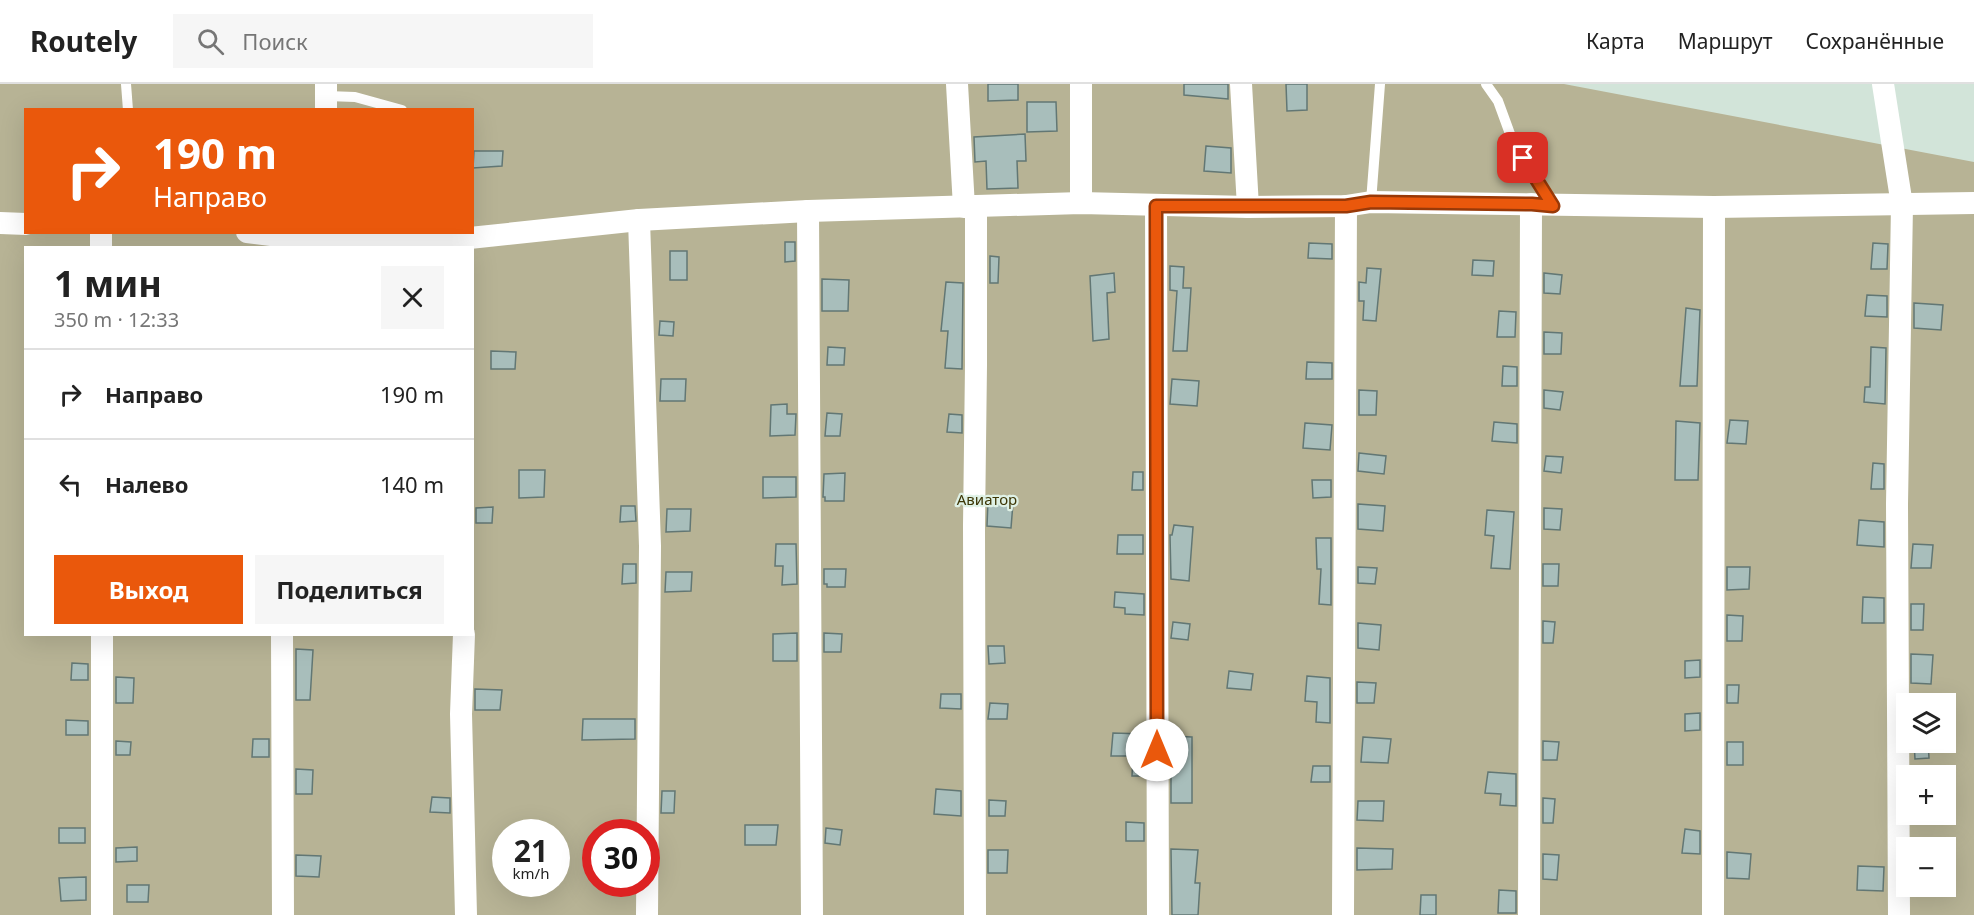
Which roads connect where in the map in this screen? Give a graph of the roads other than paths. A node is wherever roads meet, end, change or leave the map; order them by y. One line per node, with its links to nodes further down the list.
1 (126, 84): 9 (lane)
2 (957, 84): 18 (street)
3 (1081, 84): 12 (street)
4 (1241, 84): 19 (street)
5 (1380, 84): 11 (lane)
6 (1486, 84): 14 (lane)
7 (1883, 84): 15 (street)
8 (326, 96): 10 (lane)
9 (128, 108)
10 (395, 108)
11 (1371, 202): 14 (street); 17 (street)
12 (1082, 203): 16 (street); 18 (street)
13 (1974, 203): 15 (street)
14 (1542, 205): 20 (street); 40 (street)
15 (1902, 205): 20 (street); 42 (street)
16 (1156, 206): 19 (street); 38 (street)
17 (1346, 206): 19 (street); 39 (street)
18 (970, 207): 21 (street); 37 (street)
19 (1248, 207)
20 (1714, 207): 41 (street)
21 (808, 212): 22 (street); 36 (street)
22 (639, 220): 28 (street); 35 (street)
23 (0, 223): 24 (street)
24 (24, 224)
25 (254, 234): 27 (street)
26 (334, 238): 27 (street); 28 (street)
27 (281, 242)
28 (460, 243)
29 (102, 636): 32 (street)
30 (282, 636): 33 (street)
31 (464, 636): 34 (street)
32 (102, 915)
33 (283, 915)
34 (466, 915)
35 (647, 915)
36 (812, 915)
37 (975, 915)
38 (1158, 915)
39 (1343, 915)
40 (1528, 915)
41 (1713, 915)
42 (1899, 915)

